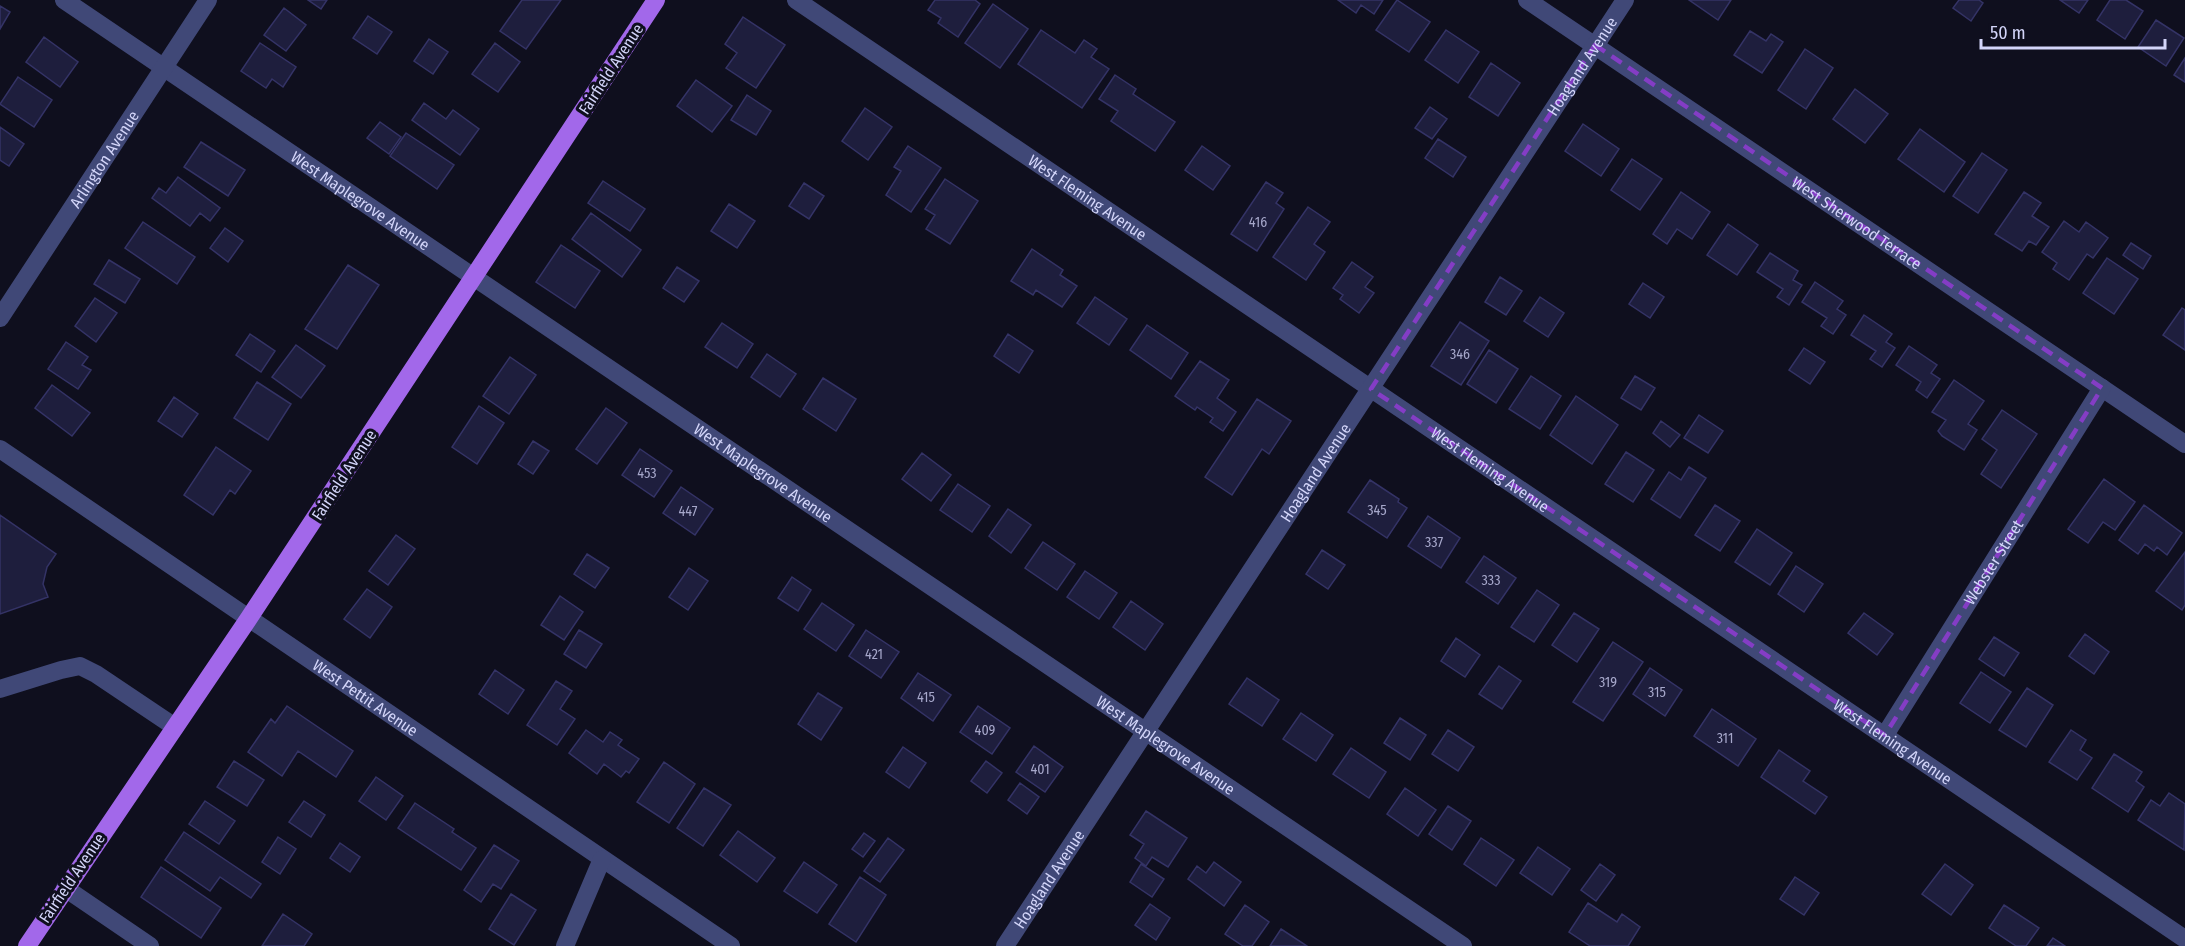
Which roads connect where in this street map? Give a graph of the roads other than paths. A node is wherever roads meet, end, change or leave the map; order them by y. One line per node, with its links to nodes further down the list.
1 (64, 0): 8 (street, West Maplegrove Avenue)
2 (208, 0): 8 (street, Arlington Avenue)
3 (656, 0): 9 (main road, Fairfield Avenue)
4 (796, 0): 12 (street, West Fleming Avenue)
5 (1527, 0): 7 (street, West Sherwood Terrace)
6 (1625, 0): 7 (street, Hoagland Avenue)
7 (1595, 45): 11 (street, West Sherwood Terrace); 12 (street, Hoagland Avenue)
8 (165, 68): 9 (street, West Maplegrove Avenue); 10 (street, Arlington Avenue)
9 (474, 276): 15 (main road, Fairfield Avenue); 18 (street, West Maplegrove Avenue)
10 (0, 318)
11 (2102, 388): 13 (street, West Sherwood Terrace); 19 (street, Webster Street)
12 (1371, 389): 18 (street, Hoagland Avenue); 19 (street, West Fleming Avenue)
13 (2185, 444)
14 (0, 448): 15 (street, West Pettit Avenue)
15 (249, 618): 17 (main road, Fairfield Avenue); 20 (street, West Pettit Avenue)
16 (0, 689): 17 (street)
17 (175, 727): 21 (main road, Fairfield Avenue)
18 (1146, 732): 27 (street, Hoagland Avenue); 28 (street, West Maplegrove Avenue)
19 (1885, 735): 22 (street, West Fleming Avenue)
20 (602, 859): 25 (street); 26 (street, West Pettit Avenue)
21 (65, 888): 23 (main road, Fairfield Avenue); 24 (street)
22 (2185, 939)
23 (27, 946)
24 (150, 946)
25 (566, 946)
26 (731, 946)
27 (1005, 946)
28 (1463, 946)

